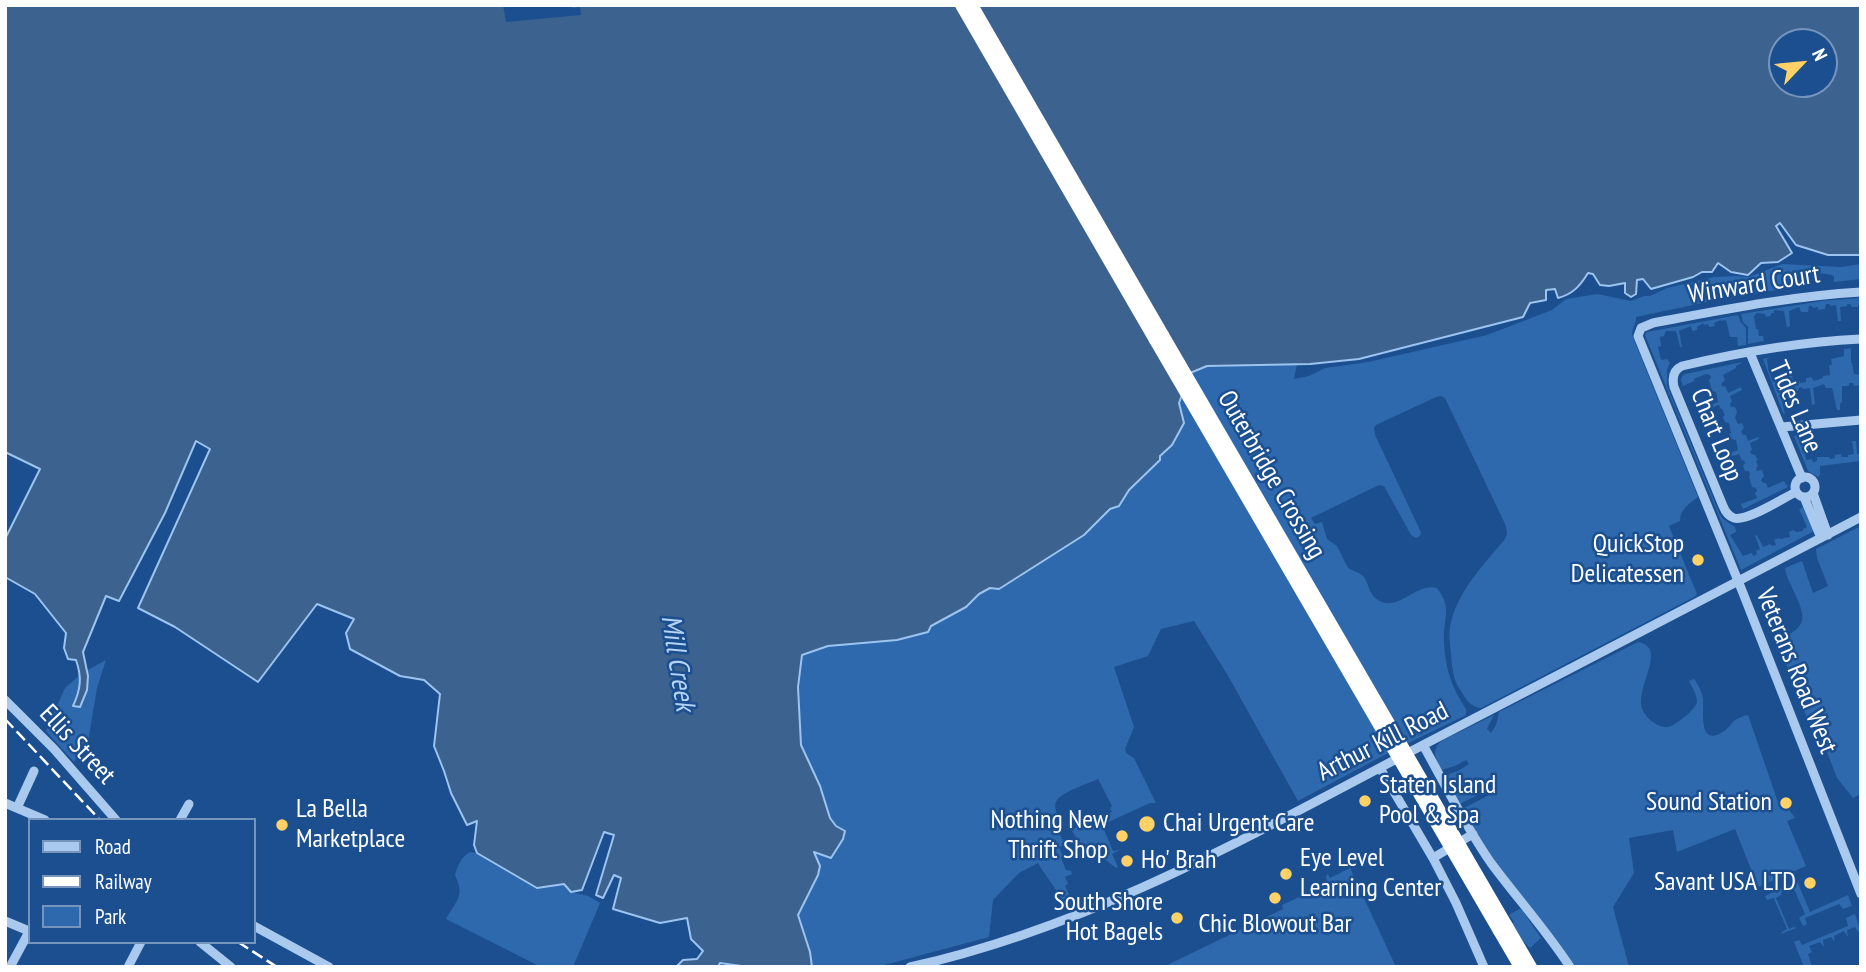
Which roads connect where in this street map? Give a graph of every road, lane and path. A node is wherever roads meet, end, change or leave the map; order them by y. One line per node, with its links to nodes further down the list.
1 (961, 5): 3 (highway, Outerbridge Crossing)
2 (972, 5): 3 (highway, Outerbridge Crossing)
3 (1055, 158): 35 (highway, Outerbridge Crossing, bridge)
4 (1861, 292): 5 (street, Winward Court)
5 (1653, 323): 14 (street, Veterans Road West)
6 (1861, 340): 7 (street)
7 (1750, 353): 9 (street, Tides Lane); 11 (street, Chart Loop)
8 (1861, 420): 9 (street)
9 (1782, 428): 10 (street, Tides Lane)
10 (1802, 478): 11 (street, Tides Lane); 11 (street, Tides Lane)
11 (1806, 495): 13 (street, Tides Lane); 13 (street, Tides Lane)
12 (1861, 517): 13 (street, Arthur Kill Road)
13 (1824, 536): 14 (street, Arthur Kill Road)
14 (1738, 582): 16 (street, Arthur Kill Road); 27 (street, Veterans Road West)
15 (5, 700): 23 (street, Ellis Street)
16 (1423, 745): 17 (street, Arthur Kill Road); 25 (street)
17 (1380, 768): 26 (street); 34 (street, Arthur Kill Road)
18 (34, 771): 21 (street)
19 (5, 803): 21 (street)
20 (189, 804): 24 (street)
21 (17, 808): 22 (street)
22 (40, 818)
23 (114, 818)
24 (181, 818)
25 (1473, 834): 26 (street); 42 (street)
26 (1433, 858): 41 (street)
27 (1861, 894)
28 (5, 921): 30 (street)
29 (256, 927): 39 (street)
30 (28, 931)
31 (28, 933): 36 (street)
32 (140, 944): 37 (street)
33 (202, 944): 38 (street)
34 (953, 962): 40 (street, Arthur Kill Road)
35 (1522, 966)
36 (10, 967)
37 (128, 967)
38 (231, 967)
39 (329, 967)
40 (910, 967)
41 (1484, 967)
42 (1570, 967)

